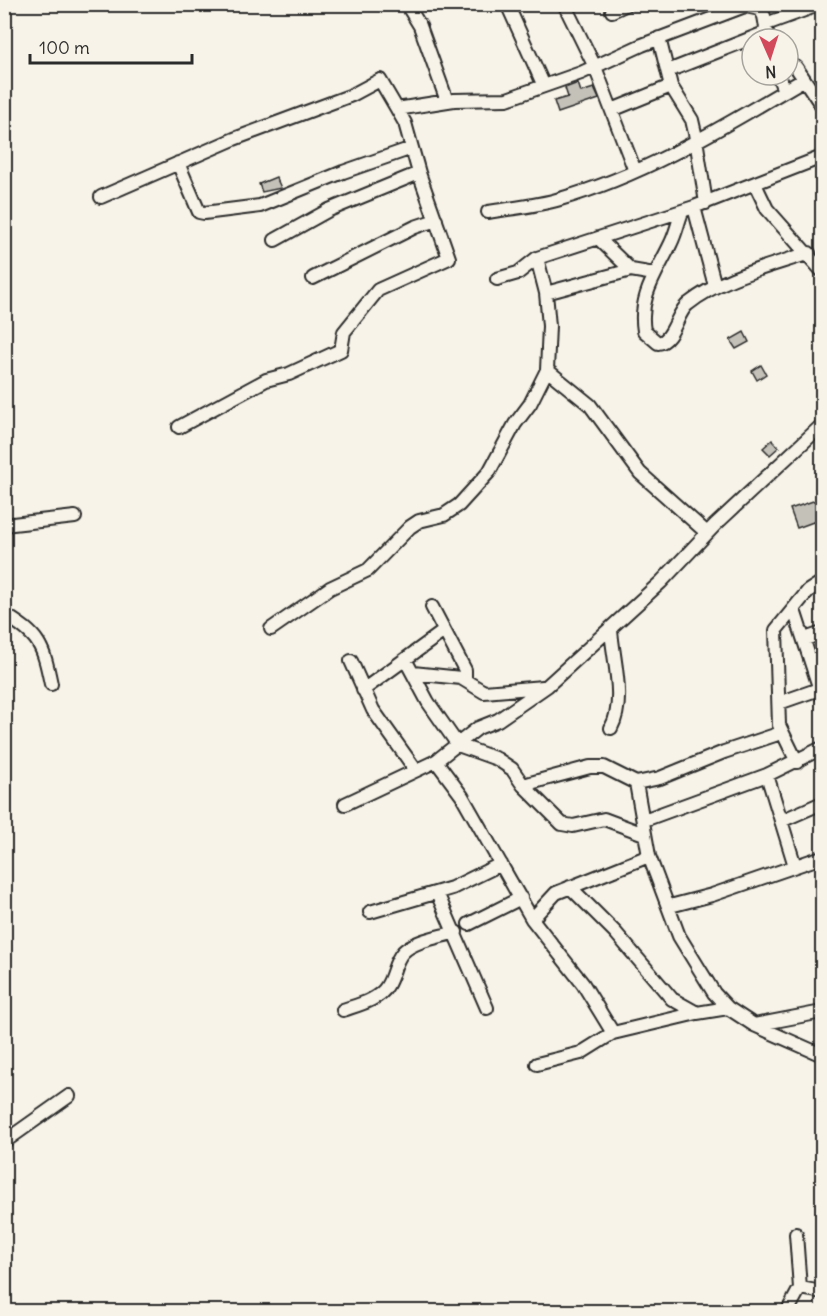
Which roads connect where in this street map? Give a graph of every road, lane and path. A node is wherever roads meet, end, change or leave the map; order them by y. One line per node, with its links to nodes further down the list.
1 (507, 4): 16 (street)
2 (564, 4): 12 (street)
3 (627, 4): 7 (street)
4 (821, 4): 9 (street)
5 (750, 5): 8 (street); 10 (street)
6 (409, 8): 20 (street)
7 (612, 11)
8 (766, 27)
9 (775, 27)
10 (659, 38): 12 (street); 13 (street)
11 (740, 42): 13 (street)
12 (595, 67): 16 (street); 23 (street)
13 (668, 71): 17 (street)
14 (800, 74): 15 (street)
15 (803, 80): 19 (street); 21 (street)
16 (544, 86): 20 (street)
17 (671, 87): 23 (street); 24 (street)
18 (782, 87): 19 (street)
19 (784, 91): 24 (street)
20 (447, 101): 22 (street)
21 (822, 106)
22 (397, 109): 25 (street); 27 (street)
23 (612, 110): 28 (street)
24 (698, 142): 28 (street); 32 (street)
25 (412, 148): 27 (street); 29 (street)
26 (822, 157): 30 (street)
27 (178, 163): 31 (street)
28 (635, 171): 34 (street)
29 (419, 173): 35 (street); 37 (street)
30 (755, 184): 32 (street); 38 (street)
31 (102, 197)
32 (706, 203): 33 (street)
33 (688, 210): 36 (street); 42 (street); 45 (street)
34 (488, 212)
35 (436, 220): 43 (street); 49 (street)
36 (598, 238): 39 (street); 40 (street)
37 (275, 240)
38 (809, 253): 41 (street); 45 (street)
39 (537, 258): 44 (street); 46 (street)
40 (631, 270): 42 (street); 46 (street)
41 (822, 271)
42 (654, 274): 45 (street)
43 (313, 278)
44 (496, 279)
45 (715, 286)
46 (546, 293): 47 (street)
47 (547, 370): 52 (street); 59 (street)
48 (822, 425): 52 (street)
49 (179, 427)
50 (75, 517): 51 (street)
51 (4, 525)
52 (707, 533): 60 (street)
53 (822, 582): 55 (street)
54 (822, 588): 55 (street)
55 (808, 591): 57 (street)
56 (432, 607): 61 (street)
57 (794, 609): 63 (street); 72 (street)
58 (4, 614): 68 (street)
59 (271, 629)
60 (610, 630): 69 (street); 73 (street)
61 (444, 631): 65 (street); 67 (street)
62 (822, 633): 63 (street)
63 (805, 639): 71 (street)
64 (351, 661): 70 (street)
65 (406, 661): 66 (street); 70 (street)
66 (412, 674): 67 (street); 75 (street)
67 (465, 679): 69 (street)
68 (51, 684)
69 (547, 686): 75 (street)
70 (363, 690): 79 (street)
71 (822, 691): 72 (street)
72 (779, 703): 74 (street)
73 (611, 728)
74 (781, 733): 78 (street); 81 (street)
75 (458, 745): 77 (street); 82 (street)
76 (822, 748): 78 (street)
77 (436, 761): 79 (street); 90 (street)
78 (796, 762): 80 (street)
79 (416, 769): 84 (street)
80 (767, 774): 85 (street); 86 (street)
81 (636, 783): 82 (street); 85 (street)
82 (523, 785): 87 (street)
83 (822, 803): 86 (street)
84 (345, 804)
85 (644, 820): 87 (street)
86 (782, 821): 91 (street)
87 (644, 834): 88 (street)
88 (650, 856): 92 (street); 95 (street)
89 (822, 856): 91 (street)
90 (501, 864): 93 (street); 94 (street)
91 (795, 866): 95 (street)
92 (570, 887): 97 (street); 103 (street)
93 (437, 892): 96 (street); 99 (street)
94 (521, 898): 97 (street); 98 (street)
95 (670, 906): 101 (street)
96 (370, 912)
97 (532, 919): 106 (street)
98 (470, 924)
99 (456, 932): 100 (street); 102 (street)
100 (487, 1008)
101 (728, 1008): 103 (street); 105 (street)
102 (343, 1010)
103 (697, 1012): 106 (street)
104 (822, 1012): 105 (street)
105 (754, 1025): 107 (street)
106 (613, 1033): 108 (street)
107 (822, 1055)
108 (537, 1064)
109 (69, 1096): 110 (street)
110 (4, 1142)
111 (796, 1234): 112 (street)
112 (800, 1288): 113 (street); 114 (street)
113 (822, 1292)
114 (787, 1311)

